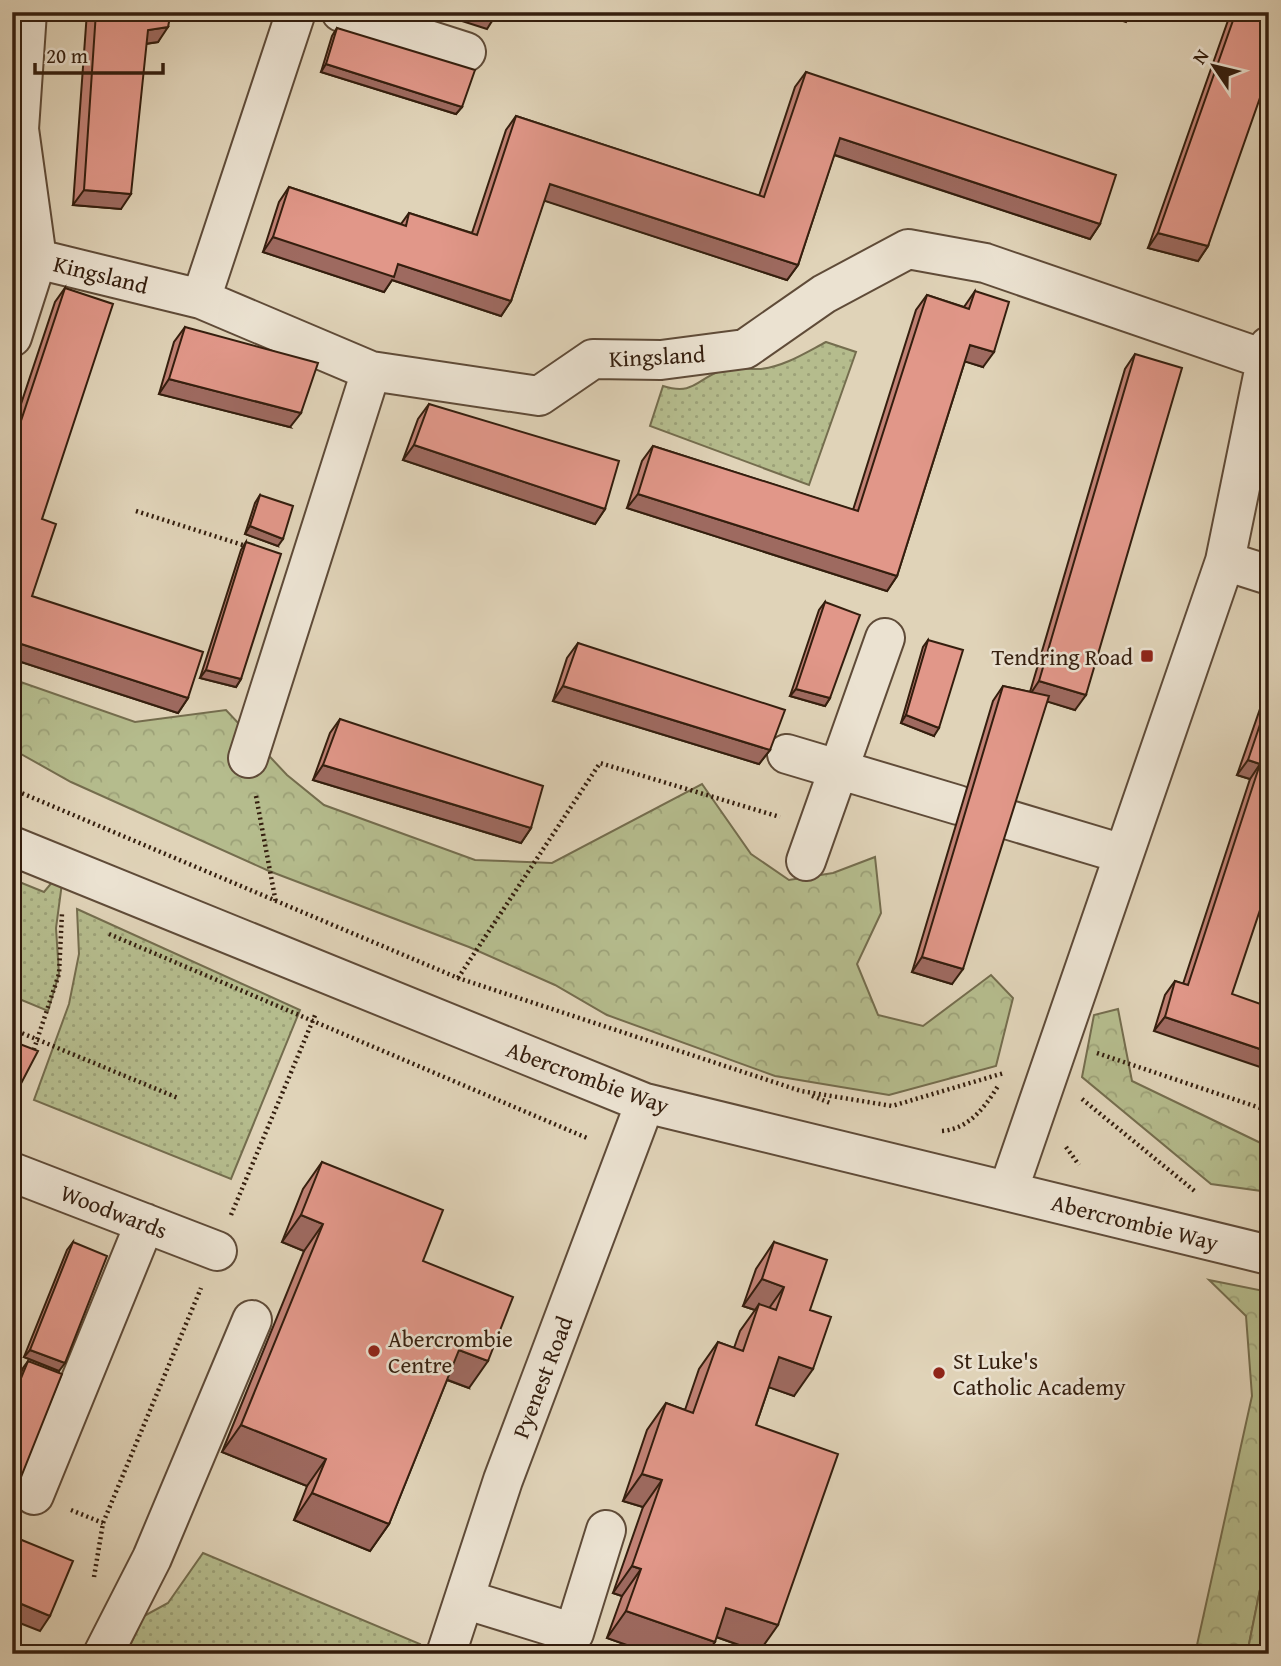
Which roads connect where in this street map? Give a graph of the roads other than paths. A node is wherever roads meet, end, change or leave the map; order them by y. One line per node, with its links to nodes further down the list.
1 (27, 12): 5 (street, Kingsland)
2 (296, 12): 7 (street)
3 (341, 12): 4 (street)
4 (466, 52)
5 (16, 128): 6 (street, Kingsland)
6 (37, 258): 7 (street, Kingsland); 8 (street, Kingsland)
7 (201, 299): 10 (street, Kingsland)
8 (12, 337)
9 (1267, 352): 10 (street, Kingsland); 11 (street)
10 (371, 371): 15 (street)
11 (1225, 561): 12 (street); 21 (street)
12 (1269, 575)
13 (885, 638): 16 (street)
14 (787, 754): 16 (street)
15 (248, 758)
16 (839, 769): 17 (street); 19 (street)
17 (958, 805)
18 (1006, 819): 21 (street)
19 (812, 845)
20 (12, 846): 22 (street, Abercrombie Way)
21 (1123, 854): 24 (street)
22 (645, 1103): 24 (street, Abercrombie Way); 31 (street, Pyenest Road)
23 (12, 1172): 25 (street, Woodwards)
24 (1008, 1191): 27 (street, Abercrombie Way)
25 (145, 1223): 26 (street, Woodwards); 29 (street)
26 (217, 1251)
27 (1269, 1255)
28 (252, 1320): 32 (street)
29 (34, 1495)
30 (606, 1530): 31 (street)
31 (464, 1599): 33 (street, Pyenest Road)
32 (103, 1654)
33 (446, 1654)

